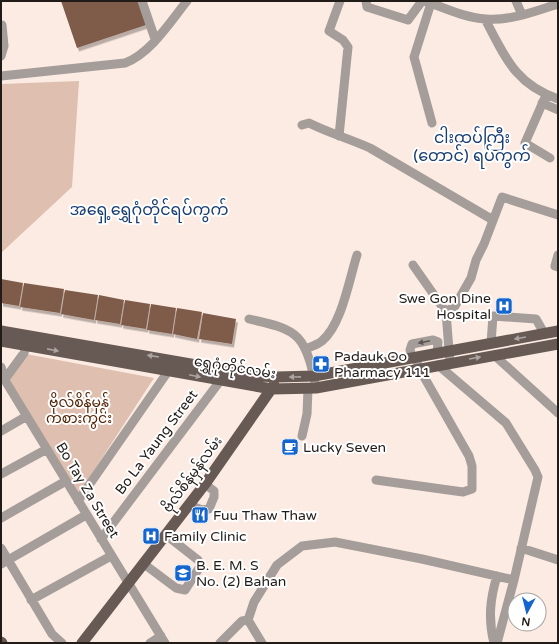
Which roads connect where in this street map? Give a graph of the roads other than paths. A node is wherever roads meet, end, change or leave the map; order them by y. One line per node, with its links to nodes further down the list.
1 (142, 1): 11 (street)
2 (187, 1): 11 (street)
3 (340, 1): 19 (street)
4 (366, 1): 6 (street)
5 (516, 1): 8 (street)
6 (427, 2): 9 (street); 17 (street)
7 (558, 4): 8 (street)
8 (522, 15): 9 (street)
9 (486, 19): 14 (street)
10 (2, 26): 12 (street)
11 (155, 39): 13 (street)
12 (1, 56)
13 (1, 76)
14 (544, 99): 15 (street); 16 (street); 20 (street)
15 (558, 99)
16 (558, 110)
17 (432, 123)
18 (302, 125): 19 (street)
19 (339, 136): 22 (street)
20 (550, 158)
21 (558, 215): 22 (street)
22 (494, 220): 27 (street)
23 (357, 254): 36 (street)
24 (558, 255): 26 (street)
25 (413, 265): 27 (street)
26 (558, 267)
27 (446, 312): 37 (street)
28 (249, 318): 36 (street)
29 (1, 331): 32 (main road, ရွှေဂုံတိုင်လမ်း)
30 (558, 331): 31 (main road, ရွှေဂုံတိုင်လမ်း)
31 (544, 333): 34 (main road, ရွှေဂုံတိုင်လမ်း, one-way to 34); 34 (street)
32 (27, 340): 33 (main road, ရွှေဂုံတိုင်လမ်း); 42 (main road, ရွှေဂုံတိုင်လမ်း); 49 (street)
33 (1, 341)
34 (491, 343): 37 (main road, ရွှေဂုံတိုင်လမ်း)
35 (558, 344): 39 (main road, ရွှေဂုံတိုင်လမ်း)
36 (305, 349): 46 (street)
37 (450, 351): 38 (main road, ရွှေဂုံတိုင်လမ်း); 41 (street)
38 (436, 353): 40 (main road, ရွှေဂုံတိုင်လမ်း, one-way to 40); 43 (main road)
39 (494, 355): 41 (main road, ရွှေဂုံတိုင်လမ်း, one-way to 39); 52 (street)
40 (414, 357): 45 (street); 46 (main road, ရွှေဂုံတိုင်လမ်း)
41 (450, 363): 43 (main road, ရွှေဂုံတိုင်လမ်း)
42 (170, 365): 47 (main road, ရွှေဂုံတိုင်လမ်း); 48 (main road, ရွှေဂုံတိုင်လမ်း, one-way to 48); 61 (street)
43 (438, 365): 45 (main road, ရွှေဂုံတိုင်လမ်း); 68 (street)
44 (1, 368): 49 (street, Bo Tay Za Street)
45 (418, 368): 50 (main road, ရွှေဂုံတိုင်လမ်း); 58 (street)
46 (314, 376): 47 (main road, ရွှေဂုံတိုင်လမ်း, one-way to 47); 50 (street)
47 (277, 377): 51 (main road, ဗိုလ်စိန်မှန်လမ်း)
48 (220, 381): 51 (main road, ရွှေဂုံတိုင်လမ်း); 66 (street, Bo La Yaung Street)
49 (4, 382): 53 (street, Bo Tay Za Street)
50 (312, 388): 51 (main road, ရွှေဂုံတိုင်လမ်း); 55 (street)
51 (272, 390): 60 (main road, ဗိုလ်စိန်မှန်လမ်း)
52 (558, 413)
53 (27, 416): 54 (street); 56 (street, Bo Tay Za Street)
54 (1, 431)
55 (302, 436)
56 (47, 449): 57 (street); 59 (street, Bo Tay Za Street)
57 (1, 474)
58 (376, 480)
59 (66, 482): 61 (street, Bo Tay Za Street); 64 (street)
60 (205, 484): 62 (main road, ဗိုလ်စိန်မှန်လမ်း); 62 (street)
61 (78, 501): 63 (street, Bo Tay Za Street)
62 (189, 505): 65 (main road, ဗိုလ်စိန်မှန်လမ်း)
63 (86, 515): 66 (street, Bo Tay Za Street); 71 (street)
64 (1, 518)
65 (166, 535): 72 (main road, ဗိုလ်စိန်မှန်လမ်း); 72 (street)
66 (101, 539): 69 (street, Bo Tay Za Street)
67 (1, 548): 71 (street)
68 (521, 548): 70 (street); 74 (street)
69 (111, 556): 75 (street, Bo Tay Za Street); 76 (street)
70 (558, 560)
71 (4, 563): 76 (street)
72 (144, 564): 75 (main road, ဗိုလ်စိန်မှန်လမ်း)
73 (497, 576): 74 (street); 77 (street); 84 (street)
74 (514, 580): 85 (street)
75 (128, 584): 78 (street, Bo Tay Za Street); 80 (main road, ဗိုလ်စိန်မှန်လမ်း)
76 (31, 600): 79 (street)
77 (248, 620): 82 (street); 83 (street)
78 (163, 640): 81 (street)
79 (62, 643)
80 (82, 643)
81 (150, 643)
82 (220, 643)
83 (262, 643)
84 (494, 643)
85 (497, 643)

